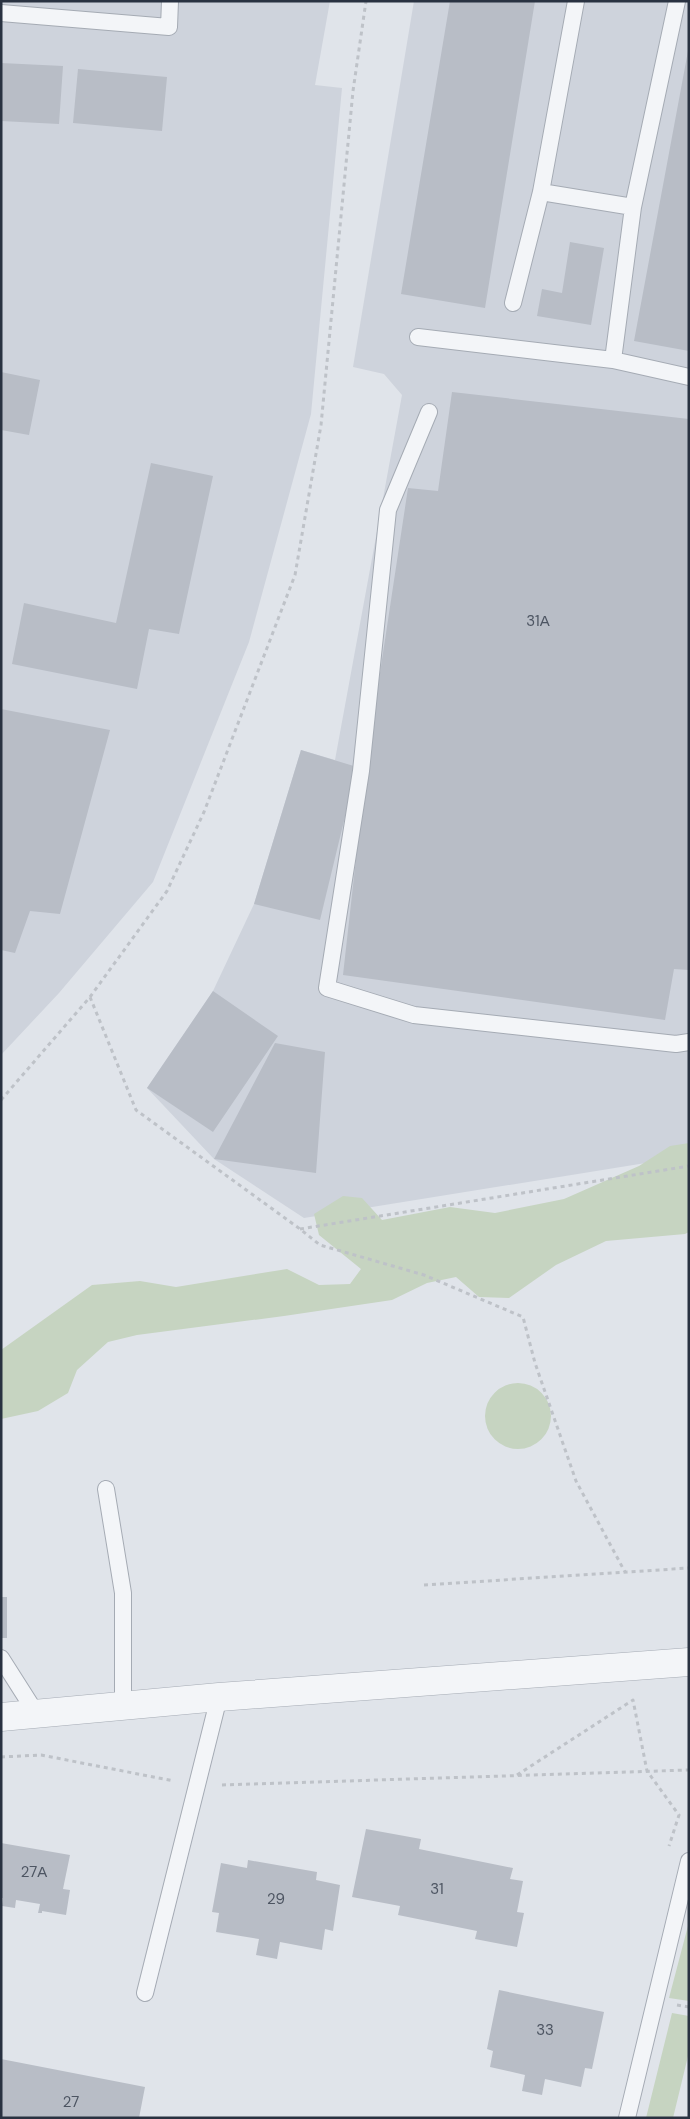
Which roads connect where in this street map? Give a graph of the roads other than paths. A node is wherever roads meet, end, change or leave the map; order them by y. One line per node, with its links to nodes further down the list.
1 (170, 1): 4 (lane)
2 (576, 1): 5 (lane)
3 (677, 1): 6 (lane)
4 (1, 13)
5 (542, 192): 6 (lane); 7 (lane)
6 (633, 207): 9 (lane)
7 (513, 303)
8 (418, 337): 9 (lane)
9 (613, 360): 10 (lane)
10 (689, 377)
11 (428, 412): 12 (lane)
12 (689, 1042)
13 (106, 1489): 17 (lane)
14 (1, 1658): 18 (lane)
15 (689, 1662): 16 (street)
16 (219, 1697): 17 (street); 21 (lane)
17 (122, 1705): 18 (street)
18 (36, 1713): 19 (street)
19 (1, 1716)
20 (689, 1861): 22 (lane)
21 (145, 1993)
22 (627, 2118)

